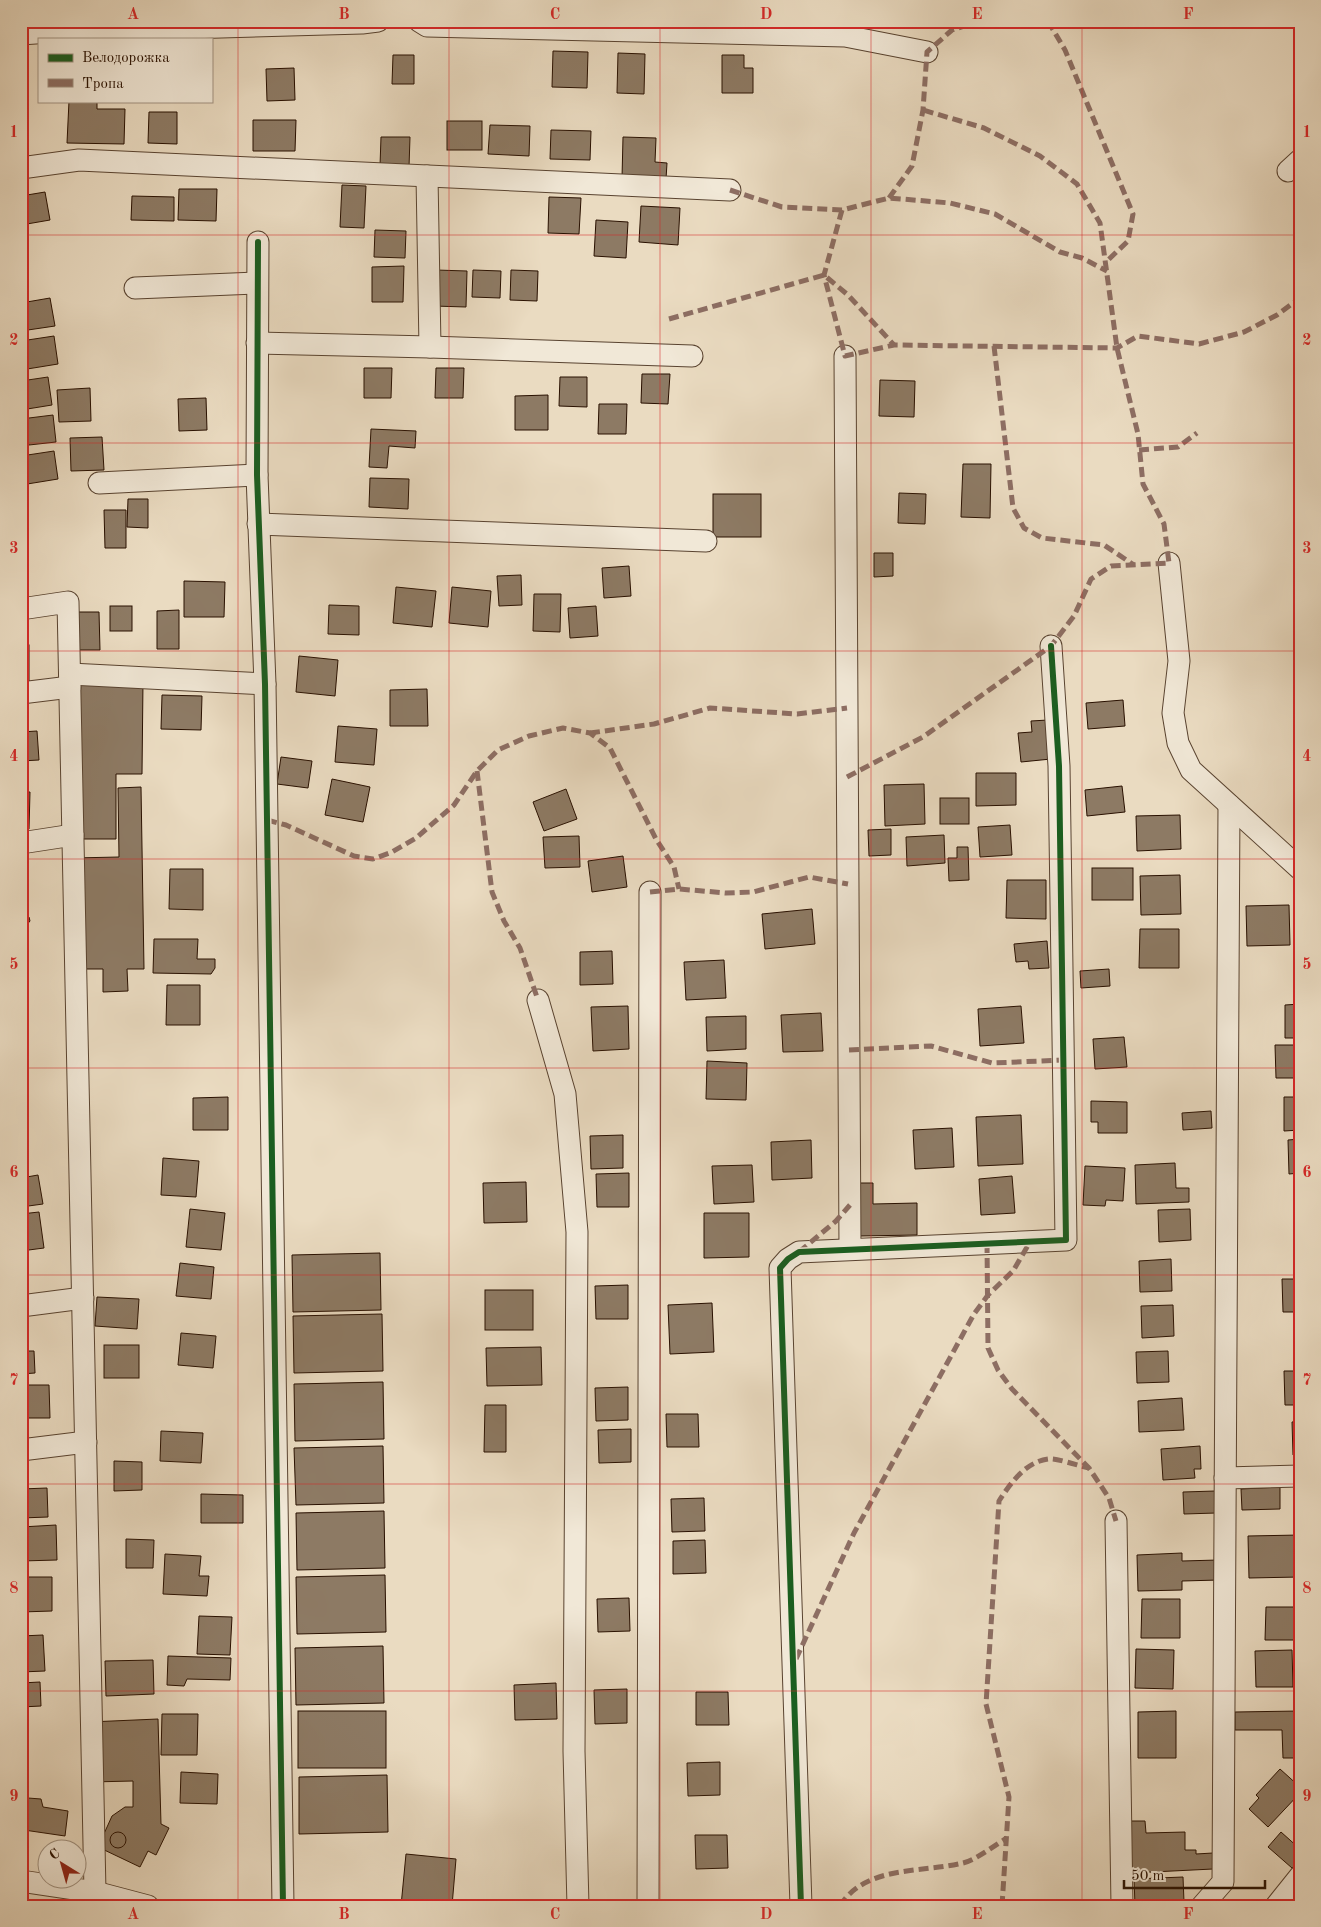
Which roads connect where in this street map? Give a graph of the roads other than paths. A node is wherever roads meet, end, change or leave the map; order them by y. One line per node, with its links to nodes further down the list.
1 (378, 21): 3 (street)
2 (419, 21): 4 (street)
3 (21, 34)
4 (927, 52)
5 (21, 168): 6 (street)
6 (427, 176): 7 (street); 12 (street)
7 (730, 190)
8 (258, 242): 9 (street)
9 (257, 283): 10 (street); 11 (street)
10 (135, 288)
11 (257, 343): 12 (street); 15 (street)
12 (430, 347): 13 (street)
13 (692, 356)
14 (845, 356): 31 (street)
15 (256, 476): 16 (street); 17 (street)
16 (99, 482)
17 (258, 524): 18 (street); 23 (street)
18 (706, 541)
19 (1168, 563): 25 (street)
20 (21, 609): 22 (street)
21 (1051, 646): 31 (street)
22 (70, 680): 23 (street); 24 (street); 26 (street)
23 (265, 684): 43 (street)
24 (21, 693)
25 (1229, 805): 28 (street); 37 (street)
26 (73, 835): 27 (street); 32 (street)
27 (21, 843)
28 (1300, 870)
29 (650, 892): 45 (street)
30 (538, 1000): 44 (street)
31 (850, 1248): 46 (street)
32 (82, 1298): 33 (street); 34 (street)
33 (21, 1306)
34 (86, 1442): 35 (street); 41 (street)
35 (21, 1450)
36 (1300, 1476): 37 (street)
37 (1225, 1478): 48 (street)
38 (1116, 1521): 47 (street)
39 (1300, 1876): 49 (street)
40 (21, 1881): 41 (street)
41 (95, 1892): 42 (street)
42 (148, 1906)
43 (283, 1906)
44 (578, 1906)
45 (648, 1906)
46 (801, 1906)
47 (1122, 1906)
48 (1202, 1906)
49 (1276, 1906)

